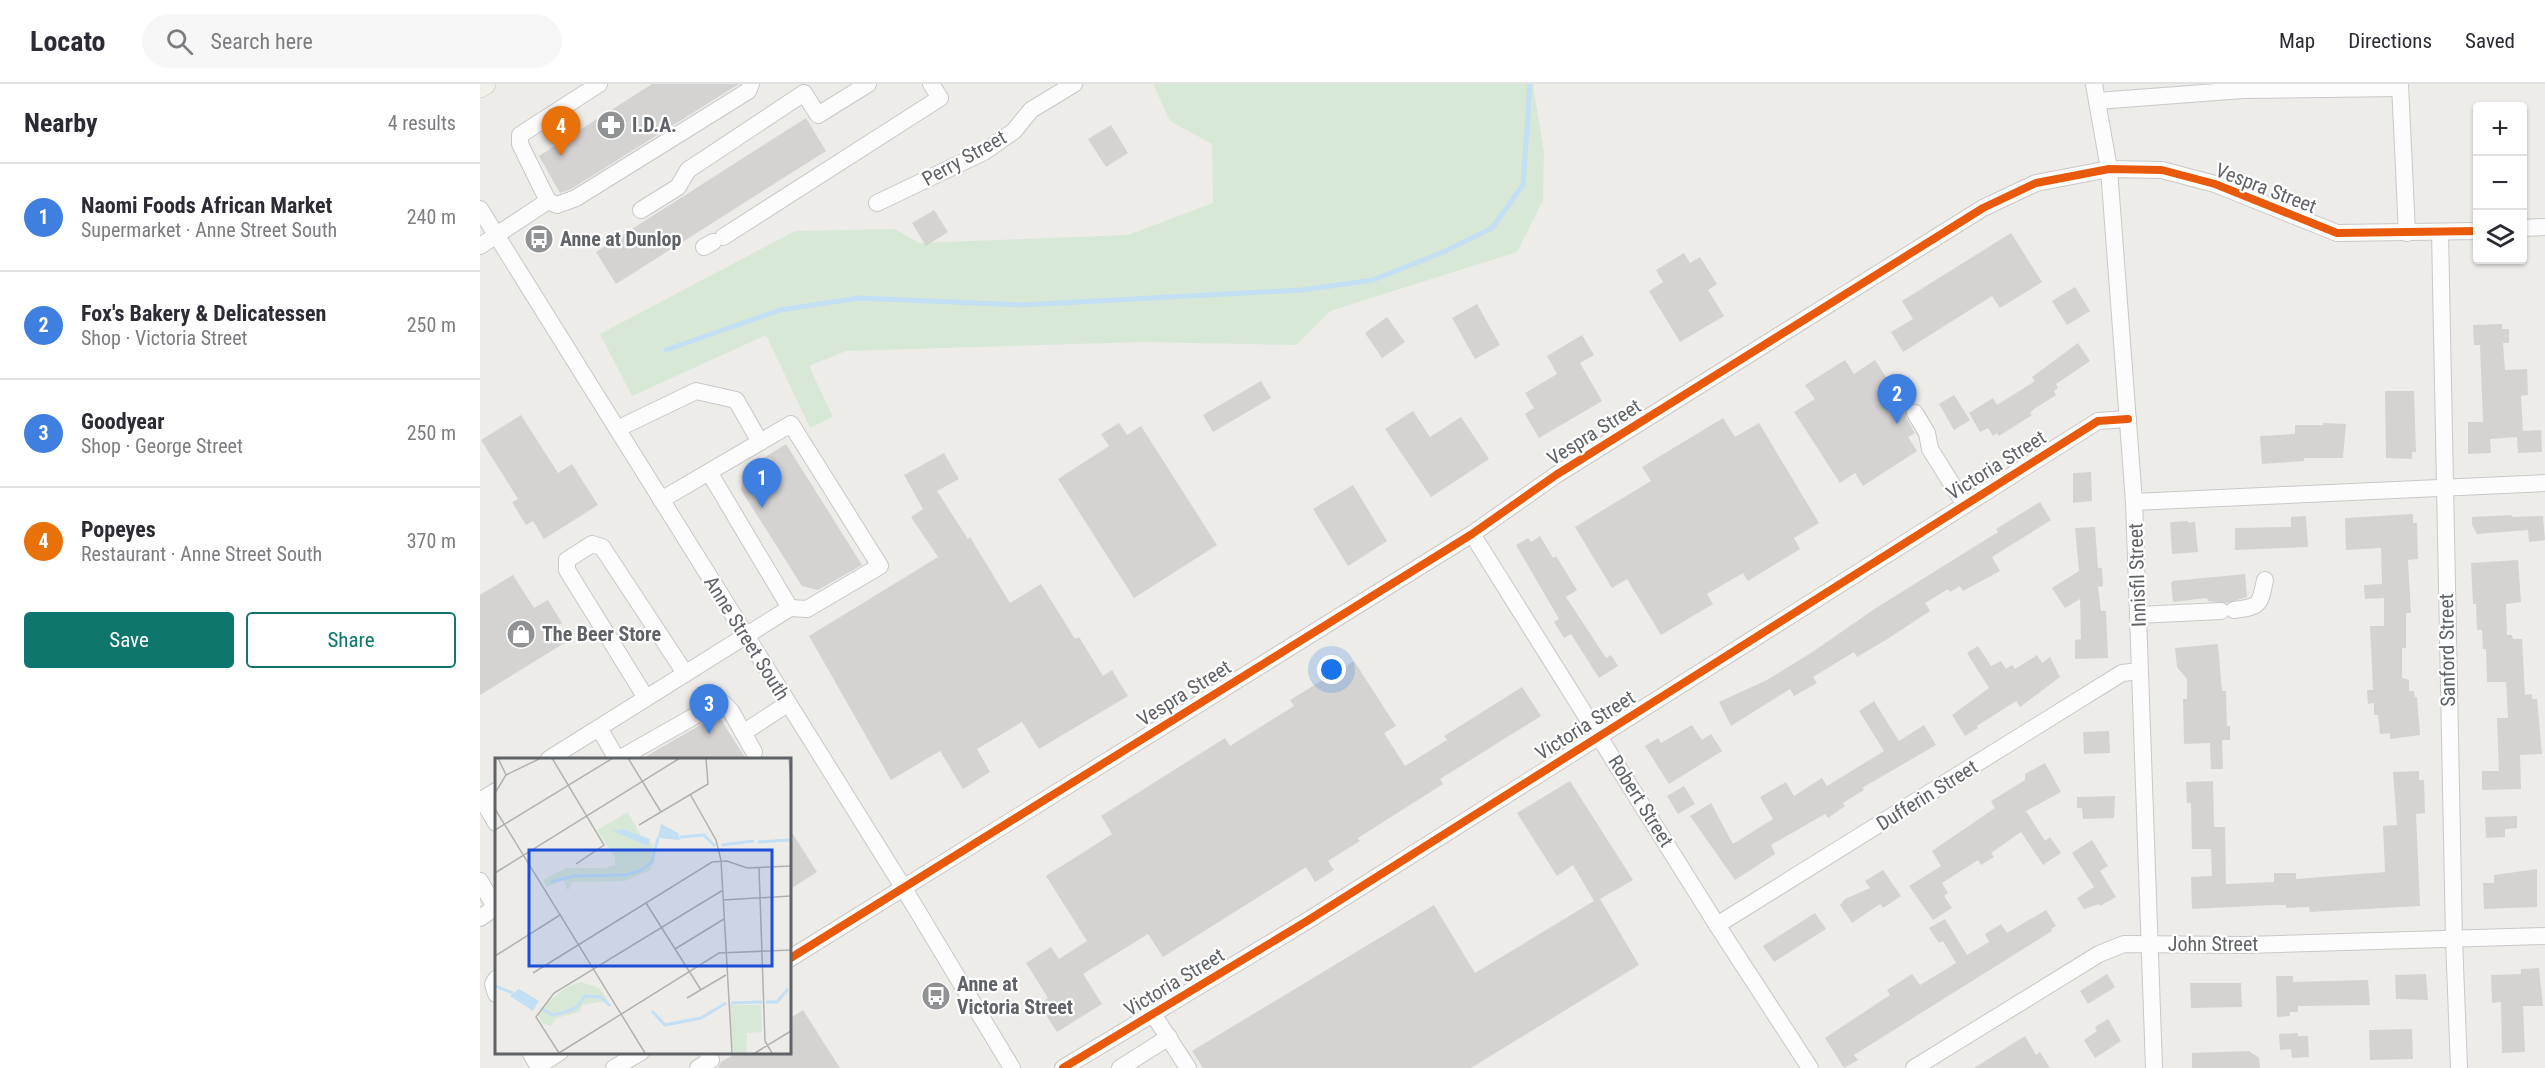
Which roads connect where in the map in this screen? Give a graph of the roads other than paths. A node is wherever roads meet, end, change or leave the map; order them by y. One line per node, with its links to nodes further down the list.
1 (485, 84): 9 (main road)
2 (599, 84): 12 (street)
3 (751, 84): 12 (street)
4 (868, 84): 15 (street)
5 (931, 84): 22 (street)
6 (1074, 84): 13 (street, Perry Street)
7 (2094, 84): 10 (street, Innisfil Street)
8 (2400, 86): 10 (street); 20 (street)
9 (480, 87)
10 (2097, 101): 11 (street, Innisfil Street)
11 (2109, 169): 20 (street, Vespra Street); 25 (street, Innisfil Street); 34 (street, Vespra Street)
12 (548, 201): 21 (street)
13 (877, 203)
14 (480, 209): 21 (street, Anne Street South)
15 (641, 210)
16 (2545, 227): 17 (street)
17 (2527, 228)
18 (2473, 231): 19 (street, Vespra Street)
19 (2440, 232): 20 (street, Vespra Street); 30 (street, Sanford Street)
20 (2407, 233)
21 (496, 235): 23 (street); 26 (street, Anne Street South)
22 (714, 242)
23 (480, 246)
24 (1915, 413): 33 (street)
25 (2128, 418): 32 (street, Innisfil Street); 33 (street, Victoria Street)
26 (617, 429): 27 (street); 31 (street, Anne Street South)
27 (760, 442): 28 (street); 36 (street)
28 (710, 472): 31 (street); 36 (street)
29 (2545, 483): 30 (street)
30 (2444, 489): 32 (street); 59 (street, Sanford Street)
31 (661, 500): 38 (street, Anne Street South)
32 (2134, 502): 37 (street, Innisfil Street)
33 (1965, 505): 45 (street, Victoria Street)
34 (1472, 534): 45 (street, Robert Street); 53 (street, Vespra Street)
35 (2265, 579): 37 (street)
36 (790, 608): 38 (street)
37 (2138, 615): 39 (street, Innisfil Street)
38 (746, 636): 40 (street); 42 (street, Anne Street South)
39 (2140, 671): 57 (street, Dufferin Street); 60 (street, Innisfil Street)
40 (686, 673): 41 (street); 41 (street)
41 (646, 698): 43 (street)
42 (787, 704): 44 (street); 53 (street, Anne Street South)
43 (599, 728): 47 (street); 48 (street)
44 (743, 734): 46 (street); 49 (street)
45 (1599, 735): 57 (street, Robert Street); 62 (street, Victoria Street)
46 (754, 752)
47 (551, 758)
48 (617, 758)
49 (620, 758)
50 (486, 797): 51 (street)
51 (495, 820)
52 (480, 881): 54 (street)
53 (903, 887): 61 (street, Vespra Street); 71 (street, Anne Street South)
54 (495, 906)
55 (495, 909): 56 (street)
56 (480, 918)
57 (1717, 925): 75 (street, Robert Street)
58 (2545, 936): 59 (street, John Street)
59 (2454, 939): 60 (street, John Street); 78 (street, Sanford Street)
60 (2151, 945): 76 (street, John Street); 77 (street, Innisfil Street)
61 (790, 958)
62 (1153, 1014): 63 (street); 72 (street, Victoria Street)
63 (1169, 1037): 68 (street); 74 (street)
64 (531, 1053): 65 (street)
65 (558, 1053)
66 (639, 1053): 69 (street)
67 (708, 1053): 70 (street)
68 (1137, 1063): 73 (street)
69 (614, 1068)
70 (698, 1068)
71 (1012, 1068)
72 (1063, 1068)
73 (1120, 1068)
74 (1188, 1068)
75 (1810, 1068)
76 (1914, 1068)
77 (2154, 1068)
78 (2459, 1068)

